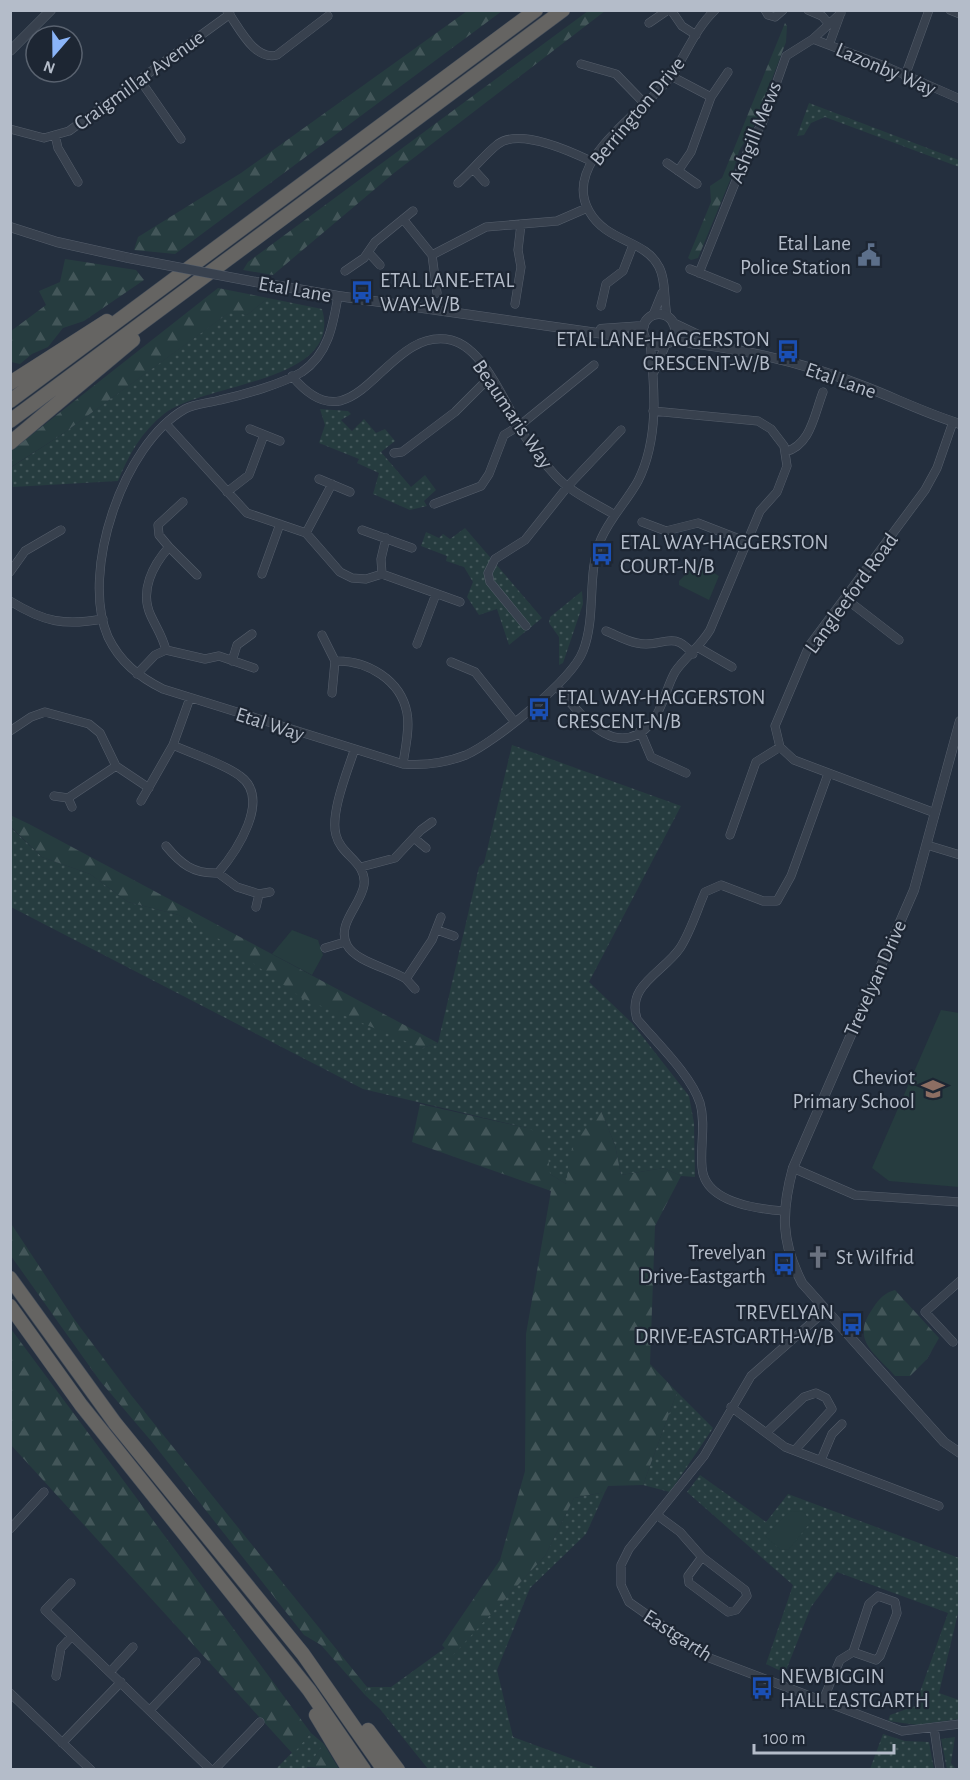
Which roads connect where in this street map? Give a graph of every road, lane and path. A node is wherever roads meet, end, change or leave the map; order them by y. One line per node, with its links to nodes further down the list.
1 (51, 10): 20 (street)
2 (537, 10): 54 (highway)
3 (563, 10): 59 (highway)
4 (669, 10): 15 (street); 17 (street)
5 (715, 10): 17 (street, Berrington Drive)
6 (765, 10): 7 (street)
7 (783, 10)
8 (808, 10): 16 (street)
9 (929, 10): 24 (street)
10 (951, 10): 13 (street)
11 (228, 12): 14 (street); 25 (street, Craigmillar Avenue)
12 (841, 12): 16 (street, Ashgill Mews); 19 (street, Ashgill Mews)
13 (960, 14)
14 (328, 16)
15 (649, 23)
16 (829, 24): 18 (street, Ashgill Mews)
17 (696, 35): 23 (street, Berrington Drive)
18 (813, 39): 19 (street, Lazonby Way); 51 (street, Ashgill Mews)
19 (829, 45): 24 (street, Lazonby Way)
20 (10, 51)
21 (581, 64): 28 (street)
22 (728, 72): 26 (street)
23 (672, 76): 26 (street); 28 (street, Berrington Drive)
24 (905, 76): 27 (street, Lazonby Way)
25 (140, 80): 30 (street, Craigmillar Avenue); 31 (street)
26 (711, 97): 35 (street)
27 (960, 99)
28 (646, 105): 32 (street, Berrington Drive)
29 (10, 129): 30 (street, Craigmillar Avenue)
30 (55, 135): 36 (street)
31 (181, 139)
32 (591, 161): 34 (street); 40 (street, Berrington Drive)
33 (667, 163): 35 (street)
34 (474, 170): 37 (street); 38 (street)
35 (678, 171): 39 (street)
36 (78, 182)
37 (485, 182)
38 (458, 183)
39 (697, 184)
40 (587, 208): 43 (street); 45 (street)
41 (413, 211): 42 (street)
42 (403, 219): 46 (street); 47 (street)
43 (521, 224): 47 (street); 57 (street)
44 (10, 226): 56 (street, Etal Lane, bridge)
45 (633, 245): 53 (street); 58 (street)
46 (369, 253): 48 (street); 50 (street)
47 (432, 255): 55 (street)
48 (380, 265)
49 (690, 269): 51 (street)
50 (345, 271)
51 (699, 273): 52 (street)
52 (737, 288)
53 (662, 291): 60 (street); 61 (street)
54 (157, 293): 71 (highway); 73 (highway)
55 (437, 293)
56 (338, 296): 63 (street, Etal Lane); 69 (street, Etal Way)
57 (515, 304)
58 (600, 306)
59 (166, 307): 75 (highway); 83 (highway)
60 (653, 315): 61 (street); 62 (street)
61 (670, 320): 65 (street); 66 (street, Etal Lane)
62 (644, 326): 63 (street, Etal Lane); 64 (street)
63 (584, 330): 64 (street, Etal Lane)
64 (648, 342): 65 (street); 68 (street, Etal Way)
65 (668, 343): 66 (street, Etal Lane); 68 (street, Etal Way)
66 (720, 345): 76 (street, Etal Lane)
67 (594, 366): 78 (street)
68 (654, 373): 74 (street, Etal Way)
69 (292, 376): 70 (street, Beaumaris Way); 77 (street, Etal Way)
70 (490, 377): 78 (street, Beaumaris Way); 85 (street)
71 (10, 383)
72 (822, 392): 84 (street)
73 (10, 401)
74 (653, 411): 84 (street); 93 (street, Etal Way)
75 (10, 421)
76 (956, 423): 108 (street, Langleeford Road)
77 (166, 424): 89 (street); 111 (street, Etal Way)
78 (519, 426): 88 (street, Beaumaris Way); 92 (street)
79 (250, 429): 81 (street)
80 (621, 430): 88 (street)
81 (264, 435): 82 (street); 89 (street)
82 (280, 441)
83 (10, 443)
84 (785, 452): 100 (street)
85 (394, 453)
86 (319, 479): 87 (street)
87 (332, 484): 90 (street); 98 (street)
88 (568, 486): 93 (street, Beaumaris Way); 112 (street)
89 (227, 492): 95 (street)
90 (350, 492)
91 (183, 502): 101 (street)
92 (434, 504)
93 (615, 515): 126 (street, Etal Way)
94 (642, 522): 100 (street)
95 (279, 524): 98 (street); 104 (street)
96 (61, 530): 103 (street)
97 (362, 530): 99 (street)
98 (306, 534): 105 (street)
99 (386, 538): 102 (street); 105 (street)
100 (747, 542): 119 (street)
101 (169, 546): 106 (street); 118 (street)
102 (412, 548)
103 (10, 572)
104 (262, 574)
105 (382, 574): 107 (street)
106 (197, 575)
107 (436, 594): 110 (street); 117 (street)
108 (846, 599): 116 (street); 134 (street, Langleeford Road)
109 (10, 601): 111 (street)
110 (460, 602)
111 (103, 619): 125 (street, Etal Way)
112 (526, 626)
113 (606, 631): 119 (street)
114 (252, 634): 120 (street)
115 (322, 635): 121 (street)
116 (899, 640)
117 (417, 644)
118 (166, 650): 120 (street); 125 (street)
119 (696, 651): 123 (street); 132 (street)
120 (232, 660): 124 (street)
121 (335, 661): 127 (street); 136 (street)
122 (451, 662): 129 (street)
123 (732, 667)
124 (254, 668)
125 (137, 674): 128 (street, Etal Way)
126 (557, 687): 129 (street, Etal Way); 132 (street)
127 (332, 693)
128 (190, 698): 133 (street); 135 (street, Etal Way)
129 (514, 721): 136 (street, Etal Way)
130 (960, 721): 145 (street, Trevelyan Drive)
131 (10, 731): 137 (street)
132 (640, 731): 138 (street)
133 (173, 745): 140 (street); 154 (street)
134 (780, 747): 139 (street); 147 (street)
135 (354, 751): 136 (street, Etal Way); 153 (street)
136 (404, 764)
137 (116, 766): 140 (street); 142 (street)
138 (686, 773)
139 (828, 774): 145 (street); 167 (street)
140 (149, 788): 143 (street)
141 (54, 796): 142 (street)
142 (68, 798): 144 (street)
143 (141, 801)
144 (72, 807)
145 (935, 813): 149 (street, Trevelyan Drive)
146 (432, 822): 148 (street)
147 (730, 835)
148 (414, 837): 151 (street); 153 (street)
149 (927, 845): 152 (street); 165 (street, Trevelyan Drive)
150 (166, 846): 154 (street)
151 (426, 848)
152 (960, 855)
153 (361, 867): 161 (street)
154 (218, 873): 156 (street)
155 (270, 892): 156 (street)
156 (259, 894): 157 (street)
157 (255, 907)
158 (441, 917): 159 (street)
159 (437, 930): 160 (street); 163 (street)
160 (454, 936)
161 (345, 942): 162 (street); 163 (street)
162 (325, 948)
163 (406, 979): 164 (street)
164 (415, 989)
165 (794, 1168): 166 (street); 167 (street, Trevelyan Drive)
166 (960, 1203)
167 (784, 1211): 171 (street, Trevelyan Drive)
168 (10, 1278): 185 (highway)
169 (960, 1281): 172 (street)
170 (10, 1306): 186 (highway)
171 (826, 1310): 173 (street, Eastgarth); 177 (street, Trevelyan Drive)
172 (953, 1342)
173 (731, 1407): 175 (street); 181 (street, Eastgarth)
174 (842, 1424): 178 (street)
175 (766, 1433): 176 (street); 176 (street)
176 (795, 1450): 178 (street)
177 (960, 1454)
178 (821, 1460): 180 (street)
179 (44, 1492): 182 (street)
180 (939, 1506)
181 (657, 1515): 183 (street); 195 (street, Eastgarth)
182 (10, 1529)
183 (702, 1557): 183 (street)
184 (71, 1583): 187 (street)
185 (257, 1598): 205 (highway); 206 (highway)
186 (263, 1631): 203 (highway); 204 (highway)
187 (72, 1636): 191 (street); 192 (street)
188 (133, 1647): 191 (street)
189 (853, 1652): 189 (street); 195 (street)
190 (196, 1662): 196 (street)
191 (110, 1672): 193 (street)
192 (57, 1676)
193 (121, 1682): 196 (street); 200 (street)
194 (10, 1693): 200 (street)
195 (823, 1700): 199 (street, Eastgarth)
196 (150, 1710): 202 (street)
197 (260, 1722): 202 (street)
198 (960, 1724): 199 (street, Eastgarth)
199 (934, 1728): 207 (street)
200 (62, 1743): 201 (street)
201 (91, 1770)
202 (213, 1770)
203 (349, 1770)
204 (364, 1770)
205 (384, 1770)
206 (398, 1770)
207 (940, 1770)

